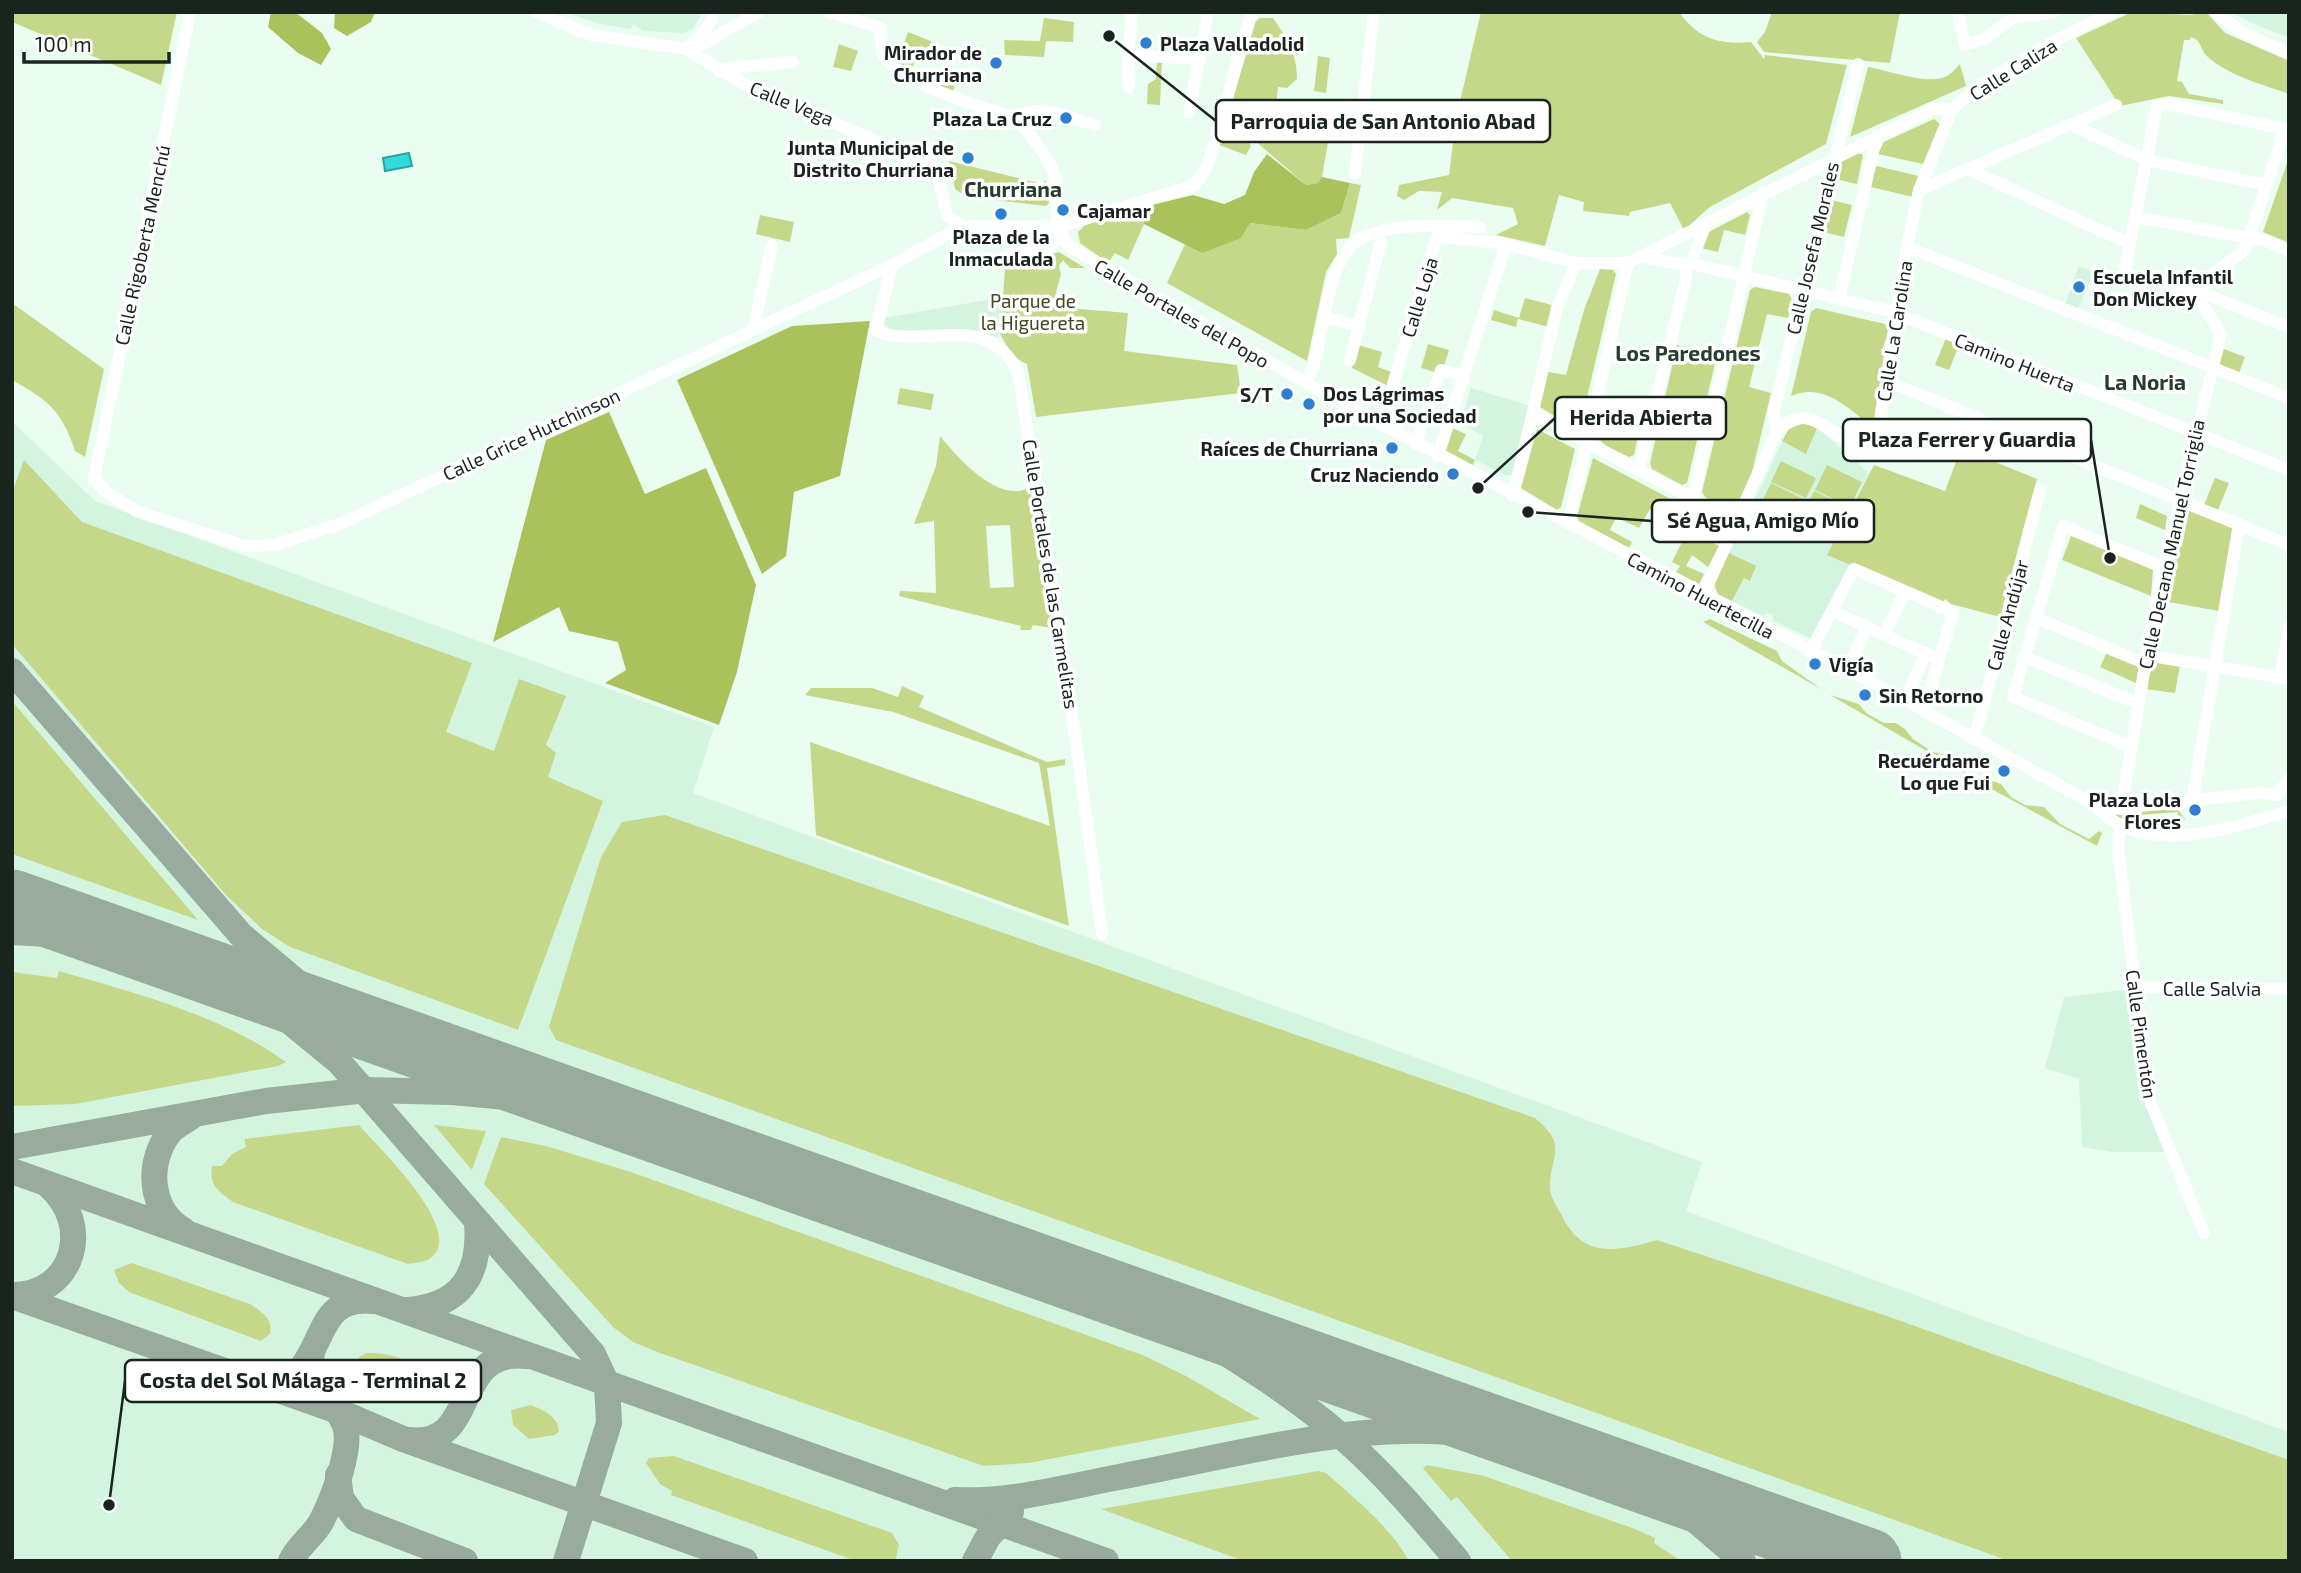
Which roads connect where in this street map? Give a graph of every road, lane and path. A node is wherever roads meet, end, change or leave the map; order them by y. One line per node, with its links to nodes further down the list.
1 (191, 12): 80 (street, Calle Rigoberta Menchú)
2 (535, 12): 14 (street)
3 (713, 12): 14 (street)
4 (759, 12): 14 (street)
5 (830, 12): 25 (street)
6 (1208, 12): 17 (street)
7 (1252, 12): 42 (street)
8 (1374, 12): 33 (street)
9 (1958, 12): 10 (street)
10 (2054, 12)
11 (2113, 12): 23 (street, Calle Caliza)
12 (2215, 12): 15 (street)
13 (1131, 18): 16 (street)
14 (685, 49): 20 (street, Calle Vega)
15 (2289, 53)
16 (1128, 55): 17 (street); 21 (street)
17 (1199, 59): 24 (street)
18 (793, 62): 20 (street)
19 (1858, 64): 30 (street, Calle Josefa Morales)
20 (720, 72): 40 (street, Calle Vega)
21 (1129, 87)
22 (2116, 105): 26 (street)
23 (1952, 109): 29 (street); 35 (street, Calle La Carolina)
24 (1189, 112)
25 (1017, 117): 27 (street); 42 (street)
26 (2070, 124): 31 (street); 32 (street)
27 (1095, 125)
28 (2287, 130): 31 (street); 34 (street)
29 (1877, 139): 30 (street); 59 (street)
30 (1833, 157): 36 (street); 58 (street, Calle Josefa Morales)
31 (2147, 160): 34 (street); 37 (street)
32 (1968, 169): 35 (street); 47 (street)
33 (1355, 174)
34 (2265, 185): 43 (street)
35 (1919, 190): 49 (street, Calle La Carolina)
36 (1763, 193): 38 (street); 56 (street)
37 (2135, 217): 43 (street); 47 (street)
38 (1706, 223): 44 (street); 52 (street)
39 (1004, 225): 40 (street); 42 (street); 42 (street)
40 (962, 226): 55 (street, Calle Grice Hutchinson)
41 (1480, 227): 61 (street)
42 (1060, 231): 69 (street, Calle Portales del Popo)
43 (2248, 239): 50 (street); 57 (street)
44 (1675, 240): 51 (street); 52 (street); 52 (street)
45 (1381, 241): 62 (street)
46 (1506, 244): 53 (street); 67 (street); 72 (street, Calle Loja)
47 (2130, 244): 57 (street)
48 (772, 245): 64 (street)
49 (1907, 247): 60 (street, Calle La Carolina); 66 (street)
50 (2289, 251)
51 (1644, 257): 52 (street, Camino Huerta); 54 (street)
52 (1685, 261): 56 (street, Camino Huerta); 78 (street)
53 (1576, 263): 54 (street); 71 (street)
54 (1628, 263): 76 (street)
55 (892, 265): 64 (street, Calle Grice Hutchinson); 117 (street, Calle Portales de las Carmelitas)
56 (1745, 277): 58 (street, Camino Huerta); 83 (street)
57 (2193, 289): 63 (street); 66 (street, Calle Decano Manuel Torriglia)
58 (1801, 290): 59 (street, Camino Huerta); 73 (street, Calle Josefa Morales)
59 (1839, 299): 60 (street, Camino Huerta)
60 (1898, 314): 68 (street, Calle La Carolina); 74 (street, Camino Huerta)
61 (1324, 317): 62 (street); 69 (street)
62 (1359, 326): 65 (street)
63 (2289, 327)
64 (753, 330): 80 (street, Calle Grice Hutchinson)
65 (1350, 360)
66 (2211, 368): 70 (street); 74 (street, Calle Decano Manuel Torriglia)
67 (1463, 376): 75 (street); 77 (street)
68 (1886, 381): 73 (street, Calle La Carolina); 84 (street)
69 (1307, 384): 72 (street, Camino Huertecilla)
70 (2289, 398)
71 (1534, 414): 76 (street); 82 (street)
72 (1381, 425): 75 (street, Camino Huertecilla)
73 (1776, 433): 85 (street)
74 (2195, 433): 79 (street, Camino Huerta); 84 (street, Calle Decano Manuel Torriglia)
75 (1416, 444): 77 (street, Camino Huertecilla)
76 (1586, 444): 78 (street); 86 (street)
77 (1438, 456): 82 (street, Camino Huertecilla)
78 (1639, 470): 83 (street)
79 (2289, 470)
80 (94, 478)
81 (2039, 490): 108 (street, Calle Andújar)
82 (1513, 496): 86 (street, Camino Huertecilla)
83 (1693, 497): 85 (street)
84 (2178, 499): 87 (street); 89 (street, Calle Decano Manuel Torriglia)
85 (1736, 522): 91 (street)
86 (1568, 524): 91 (street, Camino Huertecilla)
87 (2239, 524): 88 (street); 102 (street)
88 (2289, 545)
89 (2163, 568): 93 (street); 100 (street, Calle Decano Manuel Torriglia)
90 (1905, 592): 92 (street); 96 (street); 101 (street)
91 (1703, 596): 97 (street, Camino Huertecilla)
92 (1832, 611): 94 (street); 97 (street)
93 (2036, 618): 99 (street); 100 (street)
94 (1867, 626): 96 (street); 103 (street)
95 (2289, 627): 104 (street)
96 (1884, 634): 98 (street)
97 (1810, 653): 103 (street, Camino Huertecilla)
98 (1926, 653): 101 (street); 105 (street)
99 (2024, 657): 106 (street); 109 (street)
100 (2145, 659): 102 (street); 106 (street, Calle Decano Manuel Torriglia)
101 (1939, 660): 107 (street)
102 (2214, 666): 104 (street); 112 (street)
103 (1847, 671): 105 (street, Camino Huertecilla)
104 (2285, 679)
105 (1905, 700): 107 (street, Camino Huertecilla)
106 (2137, 703): 109 (street, Calle Decano Manuel Torriglia)
107 (1924, 711): 108 (street, Camino Huertecilla)
108 (1974, 740): 113 (street, Camino Huertecilla)
109 (2130, 747): 114 (street, Calle Decano Manuel Torriglia)
110 (2289, 779): 111 (street)
111 (2277, 795): 112 (street); 115 (street)
112 (2192, 802): 114 (street)
113 (2095, 806): 114 (street); 116 (street)
114 (2121, 809)
115 (2285, 812): 116 (street)
116 (2120, 826): 118 (street, Calle Pimentón)
117 (1102, 934)
118 (2135, 987): 119 (street, Calle Salvia); 120 (street, Calle Pimentón)
119 (2289, 989)
120 (2204, 1233)

